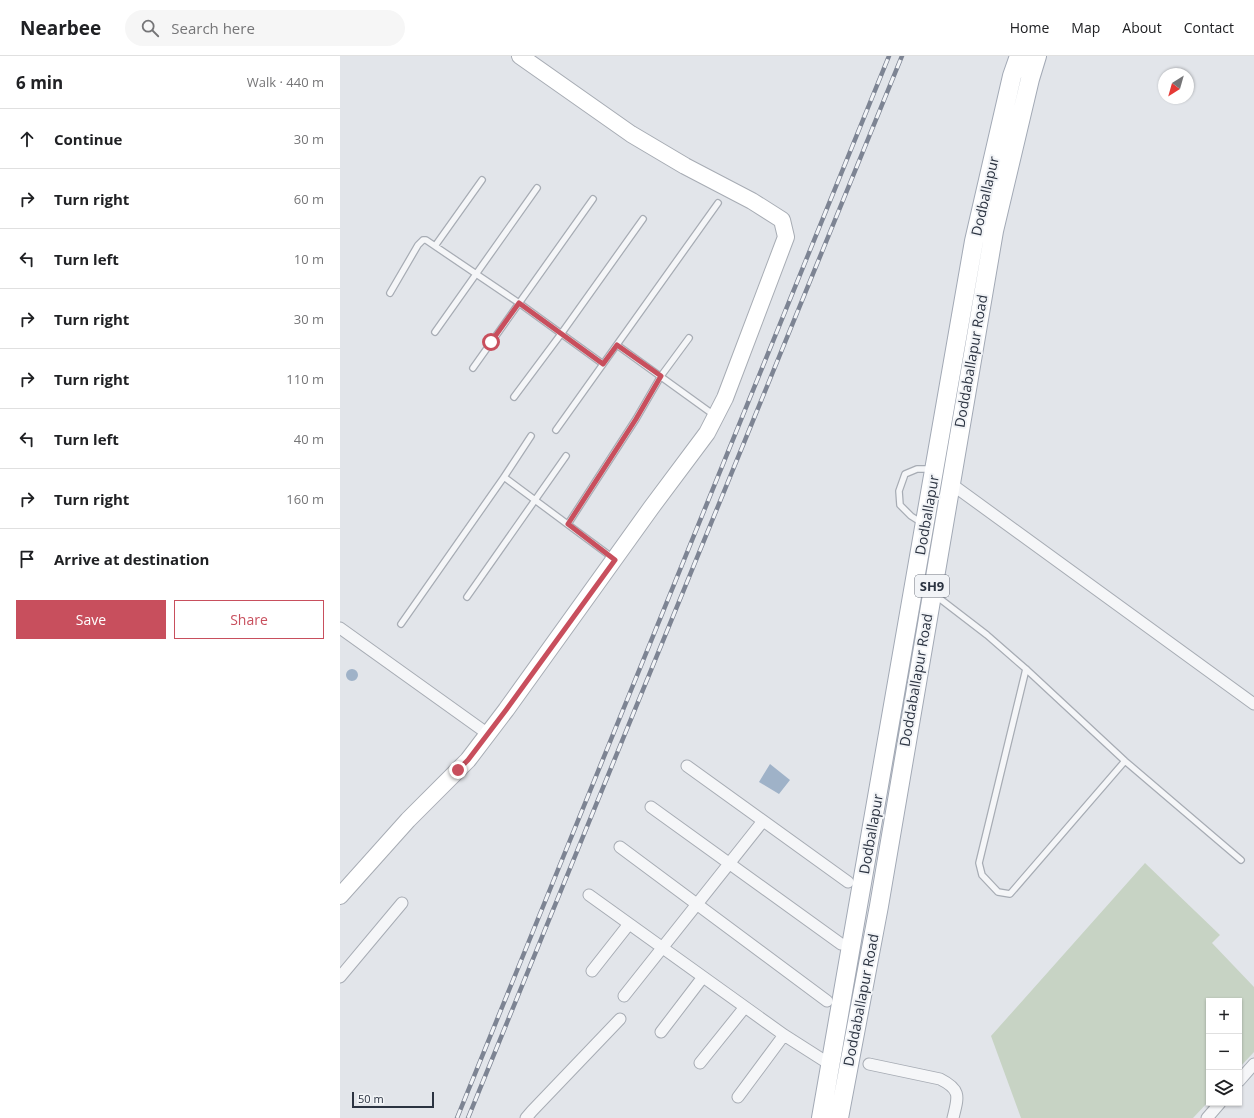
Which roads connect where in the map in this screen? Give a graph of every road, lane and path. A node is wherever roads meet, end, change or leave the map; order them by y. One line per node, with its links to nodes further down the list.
1 (520, 56): 21 (street)
2 (1019, 56): 25 (main road, Dodballapur / SH9)
3 (1037, 56): 27 (main road, Doddaballapur Road / SH9)
4 (482, 180): 9 (lane)
5 (538, 188): 10 (lane)
6 (593, 199): 12 (lane)
7 (718, 203): 16 (lane)
8 (643, 219): 14 (lane)
9 (435, 246): 10 (lane); 11 (lane)
10 (476, 273): 12 (lane); 13 (lane)
11 (390, 293)
12 (519, 303): 14 (lane); 18 (lane)
13 (435, 332)
14 (561, 334): 17 (lane); 20 (lane)
15 (689, 338): 19 (lane)
16 (617, 345): 17 (lane); 19 (lane)
17 (603, 364): 22 (lane)
18 (472, 368)
19 (661, 376): 21 (lane); 29 (lane)
20 (514, 397)
21 (716, 416): 31 (street)
22 (556, 430)
23 (531, 436): 26 (lane)
24 (566, 456): 28 (lane)
25 (935, 469): 30 (main road, Dodballapur / SH9); 30 (lane)
26 (504, 477): 28 (lane); 34 (lane)
27 (950, 483): 32 (main road, Doddaballapur Road / SH9); 37 (street)
28 (535, 500): 29 (lane); 33 (lane)
29 (568, 524): 31 (lane)
30 (925, 525): 66 (main road, Dodballapur / SH9)
31 (615, 560): 38 (street)
32 (931, 592): 36 (lane); 72 (main road, Doddaballapur Road / SH9)
33 (467, 597)
34 (401, 624)
35 (340, 628): 38 (street)
36 (1026, 669): 39 (lane); 39 (lane)
37 (1254, 704)
38 (488, 734): 47 (street)
39 (1125, 761): 44 (lane)
40 (687, 766): 42 (street)
41 (651, 807): 45 (street)
42 (763, 821): 45 (street); 46 (street)
43 (620, 847): 50 (street)
44 (1241, 860)
45 (730, 864): 50 (street); 52 (street)
46 (848, 882)
47 (340, 896)
48 (589, 896): 51 (street)
49 (402, 903): 55 (street)
50 (697, 905): 53 (street); 58 (street)
51 (628, 924): 53 (street); 54 (street)
52 (841, 944)
53 (663, 948): 56 (street); 57 (street)
54 (592, 971)
55 (340, 977)
56 (703, 977): 59 (street); 61 (street)
57 (624, 996)
58 (827, 1001)
59 (744, 1007): 62 (street); 63 (street)
60 (620, 1019): 70 (street)
61 (661, 1032)
62 (784, 1035): 66 (street); 68 (street)
63 (700, 1063)
64 (869, 1064): 73 (street)
65 (1254, 1064): 67 (street)
66 (831, 1065): 71 (main road, Dodballapur / SH9)
67 (1242, 1078)
68 (738, 1097)
69 (1217, 1106): 74 (street)
70 (526, 1118)
71 (822, 1118)
72 (839, 1118)
73 (953, 1118)
74 (1207, 1118)

